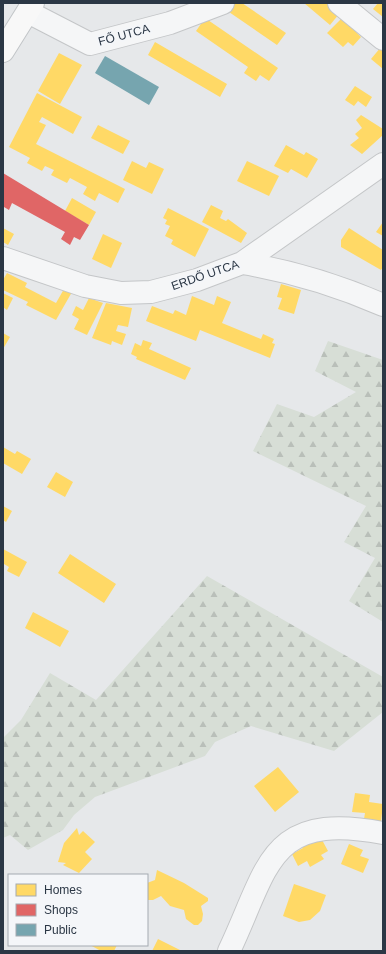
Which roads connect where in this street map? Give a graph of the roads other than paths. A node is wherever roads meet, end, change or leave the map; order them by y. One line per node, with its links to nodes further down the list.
1 (223, 3): 3 (street, FŐ UTCA)
2 (339, 3): 4 (street)
3 (30, 7): 5 (main road, FŐ UTCA)
4 (383, 39)
5 (3, 51)
6 (383, 164): 8 (street, ERDŐ UTCA)
7 (3, 258): 8 (street, ERDŐ UTCA)
8 (242, 263): 9 (street)
9 (383, 304)
10 (383, 833): 11 (street)
11 (229, 951)

